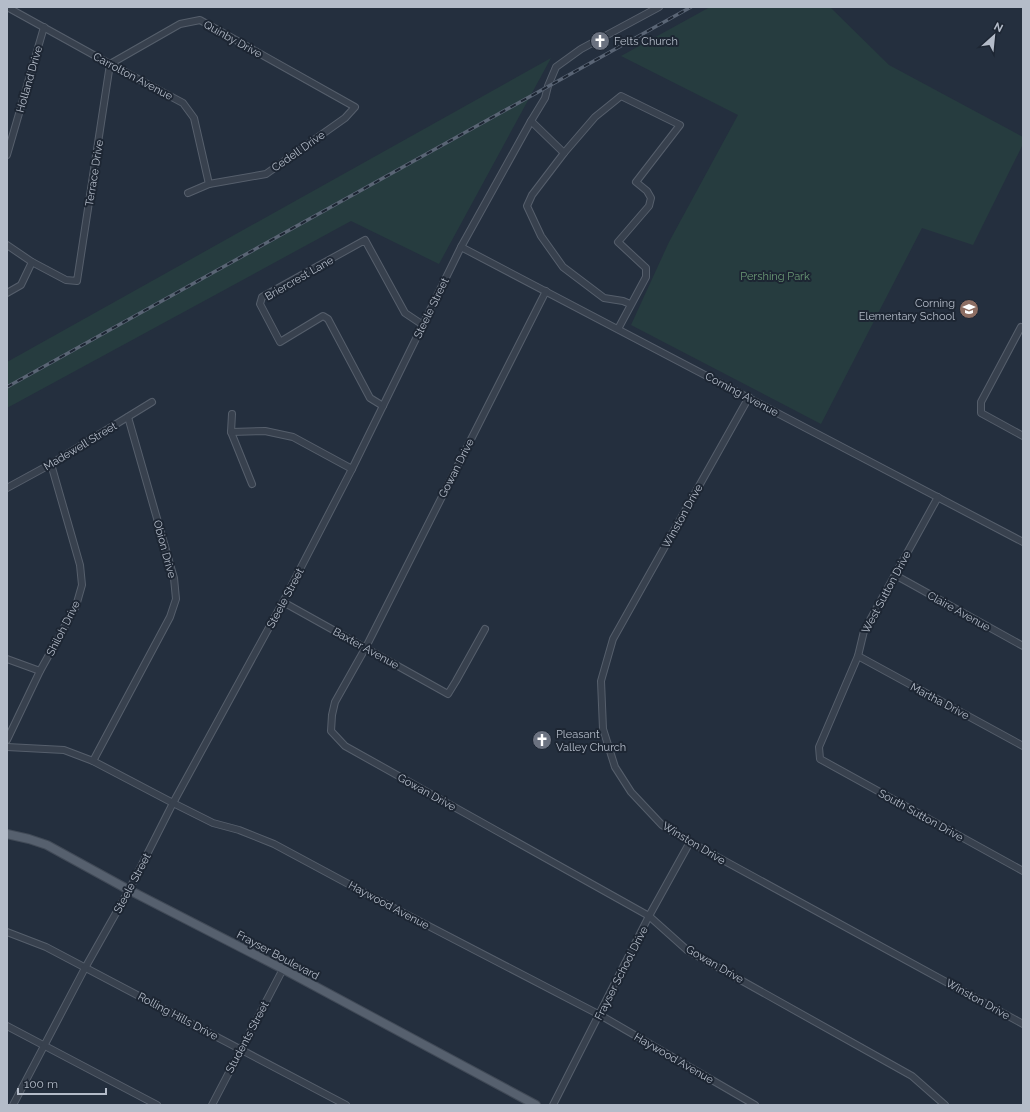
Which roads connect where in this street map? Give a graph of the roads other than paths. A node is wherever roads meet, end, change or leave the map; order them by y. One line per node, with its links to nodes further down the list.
1 (8, 7): 3 (street, Carrolton Avenue)
2 (659, 7): 6 (street, Steele Street)
3 (44, 27): 4 (street, Carrolton Avenue); 8 (street, Holland Drive)
4 (110, 64): 5 (street, Quinby Drive); 9 (street, Carrolton Avenue); 13 (street, Terrace Drive)
5 (355, 107): 9 (street, Cedell Drive)
6 (531, 121): 7 (street); 12 (street, Steele Street)
7 (564, 152): 16 (street); 16 (street)
8 (7, 155)
9 (209, 184): 10 (street, Cedell Drive)
10 (188, 193)
11 (7, 245): 13 (street)
12 (461, 247): 14 (street, Corning Avenue); 17 (street, Steele Street)
13 (32, 262): 15 (street)
14 (546, 291): 19 (street, Corning Avenue); 37 (street, Gowan Drive)
15 (7, 293)
16 (630, 304): 19 (street)
17 (422, 325): 22 (street, Steele Street); 22 (street, Briercrest Lane)
18 (1022, 328): 26 (street)
19 (618, 329): 20 (street, Corning Avenue)
20 (749, 398): 31 (street, Corning Avenue); 48 (street, Winston Drive)
21 (152, 402): 24 (street, Madewell Street)
22 (383, 406): 28 (street, Steele Street)
23 (232, 414): 25 (street)
24 (128, 417): 27 (street, Madewell Street); 45 (street, Obion Drive)
25 (231, 432): 28 (street); 29 (street)
26 (1023, 436)
27 (51, 464): 30 (street, Madewell Street); 40 (street, Shiloh Drive)
28 (352, 469): 34 (street, Steele Street)
29 (252, 484)
30 (7, 488)
31 (938, 497): 32 (street, Corning Avenue); 33 (street, West Sutton Drive)
32 (1023, 542)
33 (895, 575): 36 (street, Claire Avenue); 38 (street, West Sutton Drive)
34 (283, 602): 37 (street, Baxter Avenue); 46 (street, Steele Street)
35 (485, 629): 37 (street, Baxter Avenue)
36 (1023, 646)
37 (366, 647): 51 (street, Gowan Drive)
38 (858, 656): 42 (street, Martha Drive); 44 (street, West Sutton Drive)
39 (7, 659): 40 (street)
40 (40, 671): 41 (street, Shiloh Drive)
41 (7, 740)
42 (1023, 746)
43 (7, 747): 45 (street, Haywood Avenue)
44 (820, 758): 49 (street, South Sutton Drive)
45 (93, 761): 46 (street, Haywood Avenue)
46 (173, 804): 50 (street, Steele Street); 55 (street, Haywood Avenue)
47 (7, 834): 50 (main road, Frayser Boulevard)
48 (690, 842): 51 (street, Frayser School Drive); 56 (street, Winston Drive)
49 (1023, 871)
50 (128, 890): 53 (street, Steele Street); 54 (main road, Frayser Boulevard)
51 (650, 916): 55 (street, Frayser School Drive); 67 (street, Gowan Drive)
52 (7, 932): 53 (street, Rolling Hills Drive)
53 (86, 968): 58 (street, Steele Street); 59 (street, Rolling Hills Drive)
54 (283, 969): 59 (street, Students Street); 64 (main road, Frayser Boulevard)
55 (600, 1015): 65 (street, Frayser School Drive); 66 (street, Haywood Avenue)
56 (1023, 1024)
57 (7, 1026): 58 (street)
58 (44, 1046): 60 (street, Steele Street); 61 (street)
59 (241, 1050): 62 (street, Students Street); 63 (street, Rolling Hills Drive)
60 (13, 1105)
61 (158, 1105)
62 (212, 1105)
63 (346, 1105)
64 (536, 1105)
65 (553, 1105)
66 (755, 1105)
67 (945, 1105)

